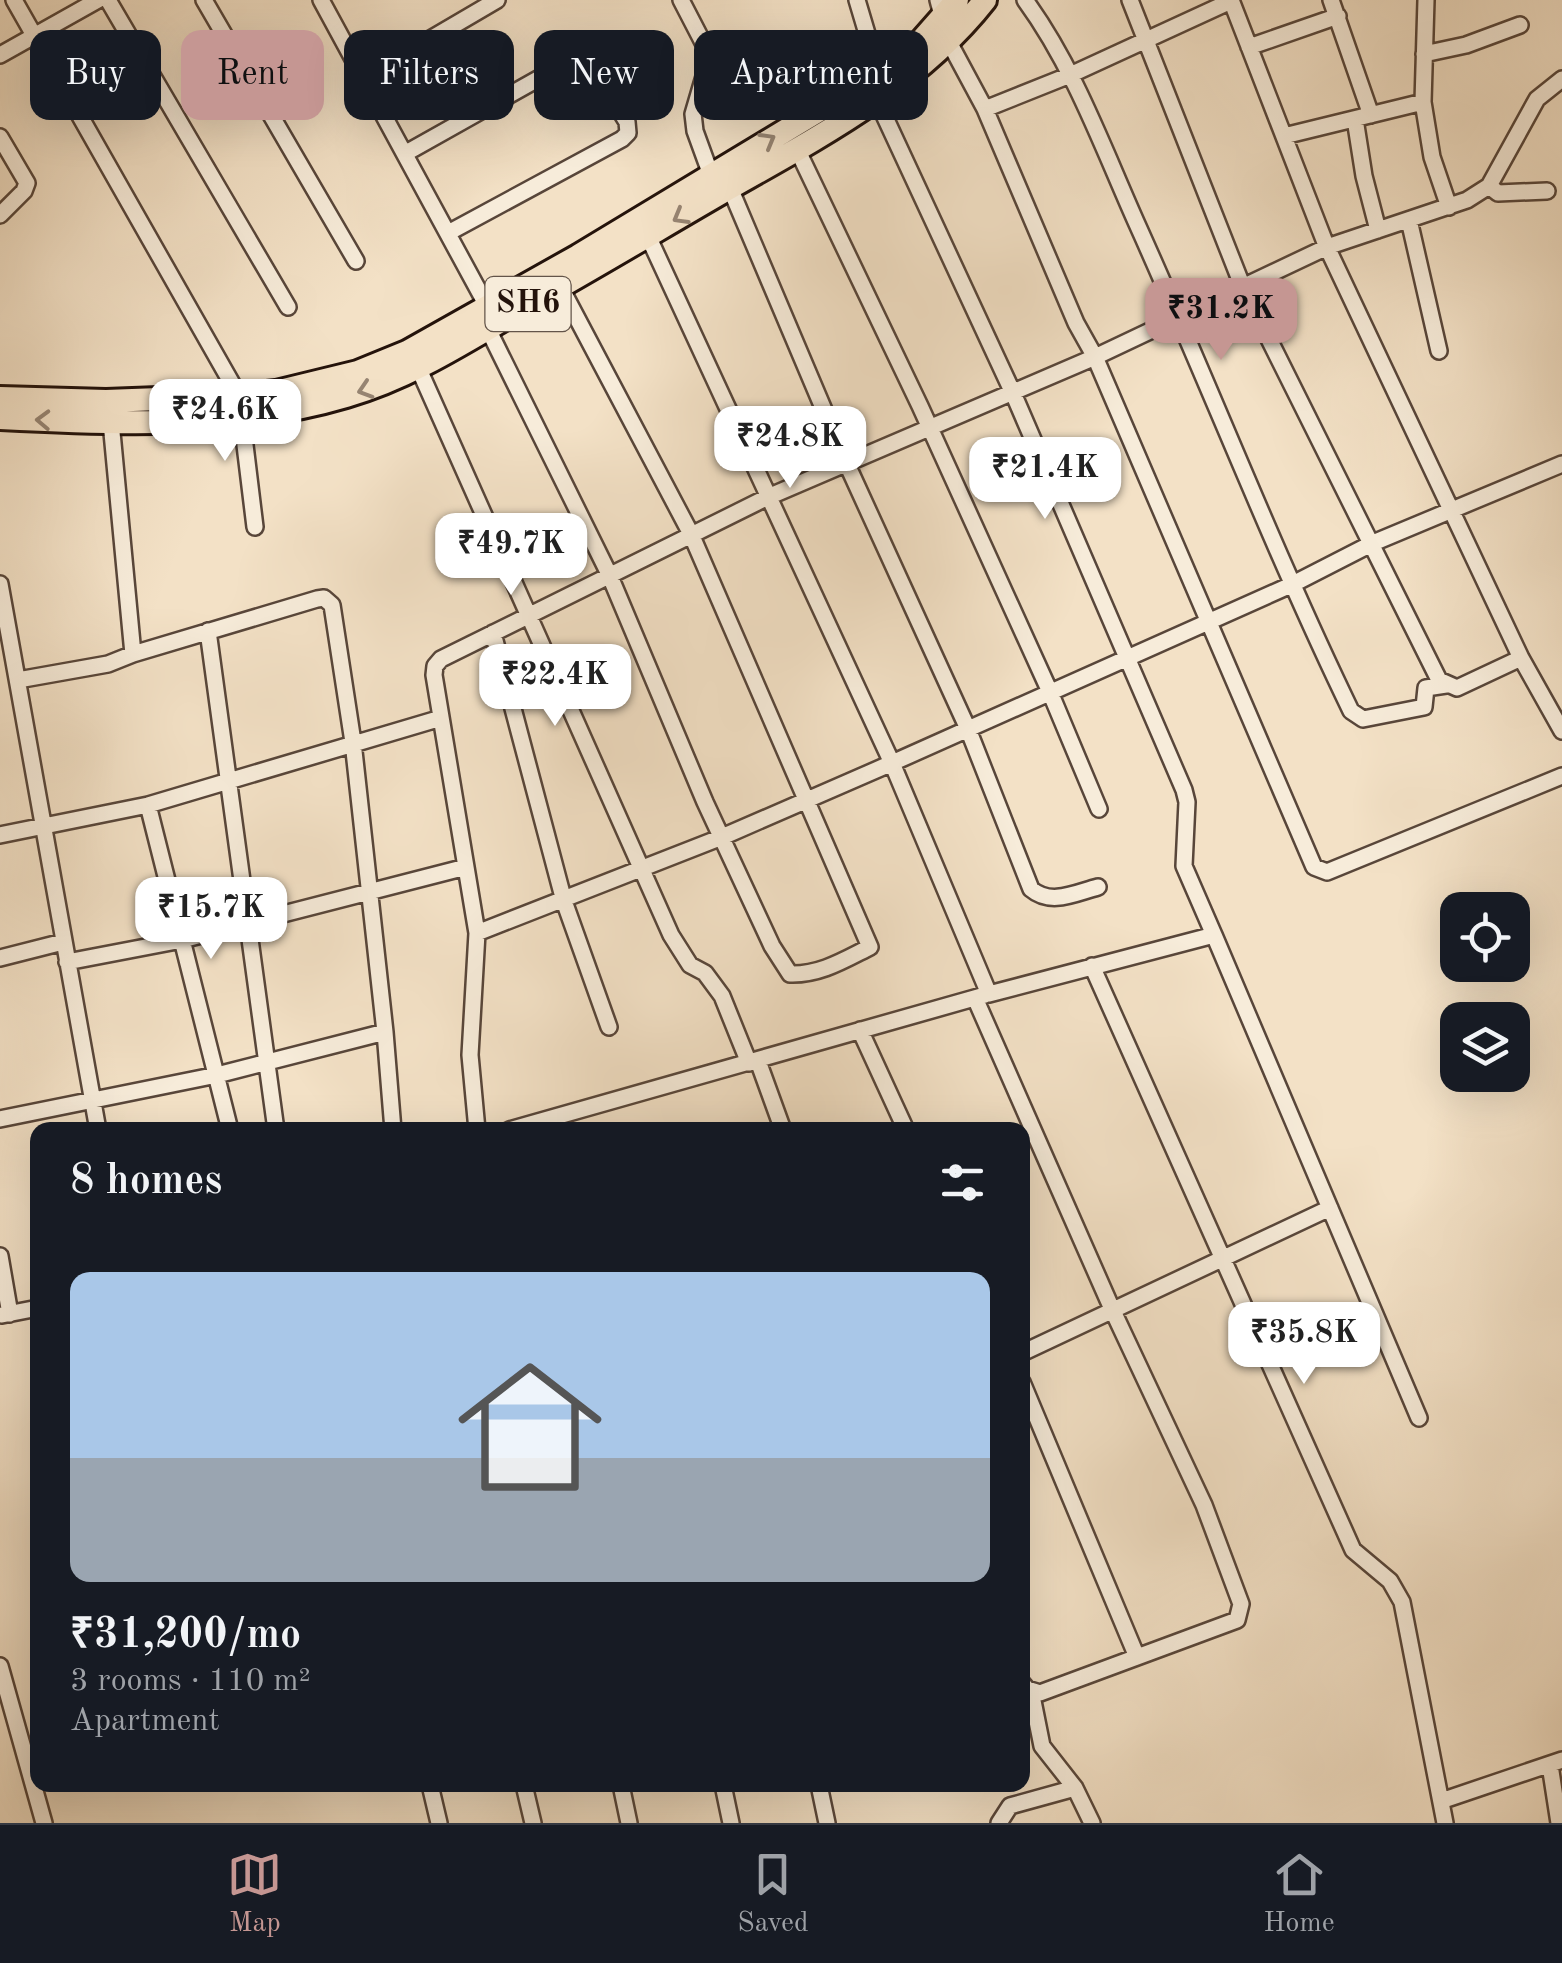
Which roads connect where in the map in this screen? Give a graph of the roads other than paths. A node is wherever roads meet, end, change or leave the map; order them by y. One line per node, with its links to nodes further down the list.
1 (14, 0): 18 (street)
2 (98, 0): 19 (street)
3 (108, 0): 58 (street)
4 (204, 0): 55 (street)
5 (321, 0): 25 (street)
6 (498, 0): 20 (street)
7 (682, 0): 45 (street)
8 (857, 0): 21 (street)
9 (986, 0): 26 (main road, SH6)
10 (1025, 0): 31 (street)
11 (1130, 0): 23 (street)
12 (1231, 0): 23 (street); 27 (street)
13 (1331, 0): 16 (street)
14 (1426, 0): 28 (street)
15 (946, 6): 22 (main road, SH6); 26 (street)
16 (1338, 16): 27 (street); 35 (street)
17 (1520, 25): 28 (street)
18 (32, 30)
19 (46, 30)
20 (446, 30)
21 (866, 30)
22 (927, 30)
23 (1148, 38): 31 (street); 57 (street)
24 (30, 39): 29 (street)
25 (344, 42)
26 (950, 42): 30 (main road, SH6); 34 (street)
27 (1250, 48): 41 (street)
28 (1424, 54): 33 (street)
29 (0, 56)
30 (928, 59)
31 (1070, 75): 34 (street); 60 (street)
32 (1562, 79): 46 (street)
33 (1422, 102): 35 (street); 48 (street)
34 (986, 109): 62 (street)
35 (1363, 117): 41 (street); 51 (street)
36 (82, 120): 66 (street)
37 (388, 120): 44 (street)
38 (811, 120): 45 (main road, SH6, one-way to 38)
39 (845, 120): 43 (main road, SH6)
40 (886, 120): 64 (street)
41 (1284, 136): 54 (street)
42 (0, 137): 49 (street)
43 (798, 149): 45 (main road, SH6); 69 (street)
44 (406, 153): 52 (street); 52 (street)
45 (720, 182): 53 (main road, SH6, one-way to 53); 59 (main road, SH6); 70 (street)
46 (1488, 186): 47 (street); 48 (street)
47 (1548, 192)
48 (1448, 207): 50 (street)
49 (0, 215)
50 (1410, 220): 51 (street); 61 (street)
51 (1378, 230): 54 (street)
52 (448, 233): 59 (street)
53 (648, 236): 56 (main road, SH6); 72 (street)
54 (1327, 246): 57 (street); 73 (street)
55 (356, 261)
56 (560, 286): 59 (main road, SH6); 75 (street)
57 (1244, 287): 60 (street); 76 (street)
58 (288, 307)
59 (487, 317): 63 (main road, SH6); 66 (main road, SH6); 77 (street)
60 (1178, 320): 62 (street); 79 (street)
61 (1439, 352)
62 (1095, 356): 64 (street); 81 (street)
63 (418, 367): 66 (main road, SH6, one-way to 66); 80 (street)
64 (1013, 394): 69 (street); 85 (street)
65 (0, 398): 66 (main road, SH6)
66 (240, 406): 68 (main road, SH6); 74 (street)
67 (0, 418): 68 (main road, SH6, one-way to 67)
68 (111, 422): 84 (street)
69 (929, 430): 70 (street); 89 (street)
70 (846, 462): 72 (street); 91 (street)
71 (1562, 464): 73 (street)
72 (768, 497): 75 (street); 94 (street)
73 (1452, 510): 76 (street); 86 (street)
74 (256, 527)
75 (691, 534): 77 (street); 97 (street)
76 (1372, 543): 79 (street); 88 (street)
77 (609, 574): 80 (street); 102 (street)
78 (0, 584): 87 (street)
79 (1291, 585): 81 (street); 88 (street)
80 (528, 615): 83 (street); 104 (street)
81 (1210, 620): 85 (street); 95 (street)
82 (208, 631): 84 (street); 93 (street); 96 (street)
83 (493, 633): 90 (street); 107 (street)
84 (133, 654): 87 (street)
85 (1129, 656): 89 (street); 110 (street)
86 (1521, 658): 88 (street); 92 (street)
87 (18, 680): 100 (street)
88 (1446, 686)
89 (1050, 692): 91 (street); 99 (street)
90 (441, 718): 93 (street); 103 (street)
91 (968, 728): 94 (street); 105 (street)
92 (1562, 731)
93 (352, 742): 96 (street); 106 (street)
94 (892, 763): 97 (street); 116 (street)
95 (1562, 776)
96 (230, 780): 98 (street); 108 (street)
97 (806, 801): 102 (street); 102 (street)
98 (148, 804): 100 (street); 111 (street)
99 (1099, 809)
100 (44, 826): 101 (street); 112 (street)
101 (0, 834)
102 (722, 837): 104 (street)
103 (466, 867): 106 (street); 109 (street)
104 (641, 867): 107 (street); 121 (street)
105 (1098, 887)
106 (368, 892): 108 (street); 119 (street)
107 (564, 900): 109 (street); 117 (street)
108 (246, 924): 111 (street); 120 (street)
109 (476, 933): 129 (street)
110 (1214, 935): 115 (street); 133 (street)
111 (182, 940): 114 (street); 122 (street)
112 (63, 942): 113 (street); 114 (street)
113 (0, 958)
114 (67, 962): 123 (street)
115 (1092, 966): 116 (street); 135 (street)
116 (982, 996): 118 (street); 137 (street)
117 (609, 1027)
118 (860, 1030): 121 (street); 132 (street)
119 (385, 1032): 120 (street); 128 (street)
120 (264, 1061): 122 (street); 127 (street)
121 (753, 1062): 130 (street); 131 (street)
122 (217, 1074): 123 (street); 126 (street)
123 (92, 1101): 124 (street); 125 (street)
124 (0, 1119)
125 (96, 1122)
126 (228, 1122)
127 (275, 1122)
128 (392, 1122)
129 (476, 1122)
130 (538, 1122)
131 (779, 1122)
132 (902, 1122)
133 (1330, 1208): 135 (street); 141 (street)
134 (0, 1256): 138 (street)
135 (1222, 1259): 137 (street); 155 (street)
136 (30, 1309): 138 (street)
137 (1112, 1309): 139 (street); 142 (street)
138 (5, 1314)
139 (1030, 1349)
140 (1030, 1401): 142 (street)
141 (1419, 1418)
142 (1136, 1657): 144 (street)
143 (0, 1666): 147 (street)
144 (1030, 1688)
145 (1030, 1699): 148 (street)
146 (1556, 1762): 155 (street); 165 (street)
147 (30, 1773)
148 (1074, 1788): 162 (street); 163 (street)
149 (35, 1792): 156 (street)
150 (432, 1792): 157 (street)
151 (526, 1792): 158 (street)
152 (622, 1792): 159 (street)
153 (725, 1792): 160 (street)
154 (820, 1792): 161 (street)
155 (1441, 1801): 164 (street)
156 (44, 1823)
157 (439, 1823)
158 (533, 1823)
159 (629, 1823)
160 (732, 1823)
161 (827, 1823)
162 (999, 1823)
163 (1092, 1823)
164 (1445, 1823)
165 (1559, 1823)

